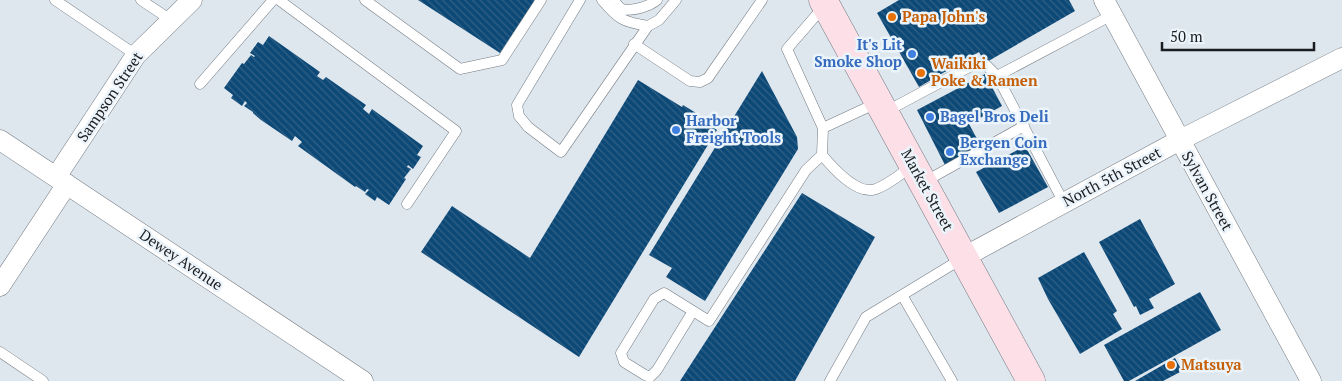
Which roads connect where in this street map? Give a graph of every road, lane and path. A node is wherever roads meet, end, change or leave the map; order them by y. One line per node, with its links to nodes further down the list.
1 (55, 0): 19 (lane)
2 (140, 0): 16 (lane)
3 (192, 0): 16 (street, Sampson Street)
4 (273, 0): 22 (lane)
5 (279, 0): 32 (lane)
6 (366, 0): 7 (lane)
7 (541, 0)
8 (580, 0): 18 (lane)
9 (602, 0): 17 (lane)
10 (614, 0): 11 (lane)
11 (657, 0)
12 (676, 0): 17 (lane)
13 (762, 0): 18 (lane)
14 (824, 2): 23 (main road, Market Street); 25 (lane)
15 (1108, 7): 21 (lane); 27 (street, Sylvan Street)
16 (172, 20): 19 (street, Sampson Street)
17 (648, 26): 18 (lane)
18 (634, 44)
19 (136, 55): 30 (street, Sampson Street)
20 (1342, 58): 27 (street, North 5th Street)
21 (997, 76): 23 (lane); 24 (lane)
22 (200, 84)
23 (882, 107): 25 (lane); 29 (main road, Market Street)
24 (1024, 126): 29 (lane); 31 (lane)
25 (823, 128): 28 (lane)
26 (0, 140): 30 (street, Dewey Avenue)
27 (1180, 140): 31 (street, North 5th Street); 43 (street, Sylvan Street)
28 (822, 156): 29 (lane); 36 (lane)
29 (919, 174): 33 (main road, Market Street)
30 (62, 181): 34 (street, Sampson Street); 39 (street, Dewey Avenue)
31 (1064, 203): 33 (street, North 5th Street)
32 (407, 204)
33 (964, 257): 35 (lane); 42 (main road, Market Street)
34 (0, 286)
35 (902, 296): 40 (lane); 41 (lane)
36 (693, 311): 36 (lane)
37 (0, 352): 38 (lane)
38 (43, 381)
39 (363, 381)
40 (830, 381)
41 (952, 381)
42 (1031, 381)
43 (1311, 381)

